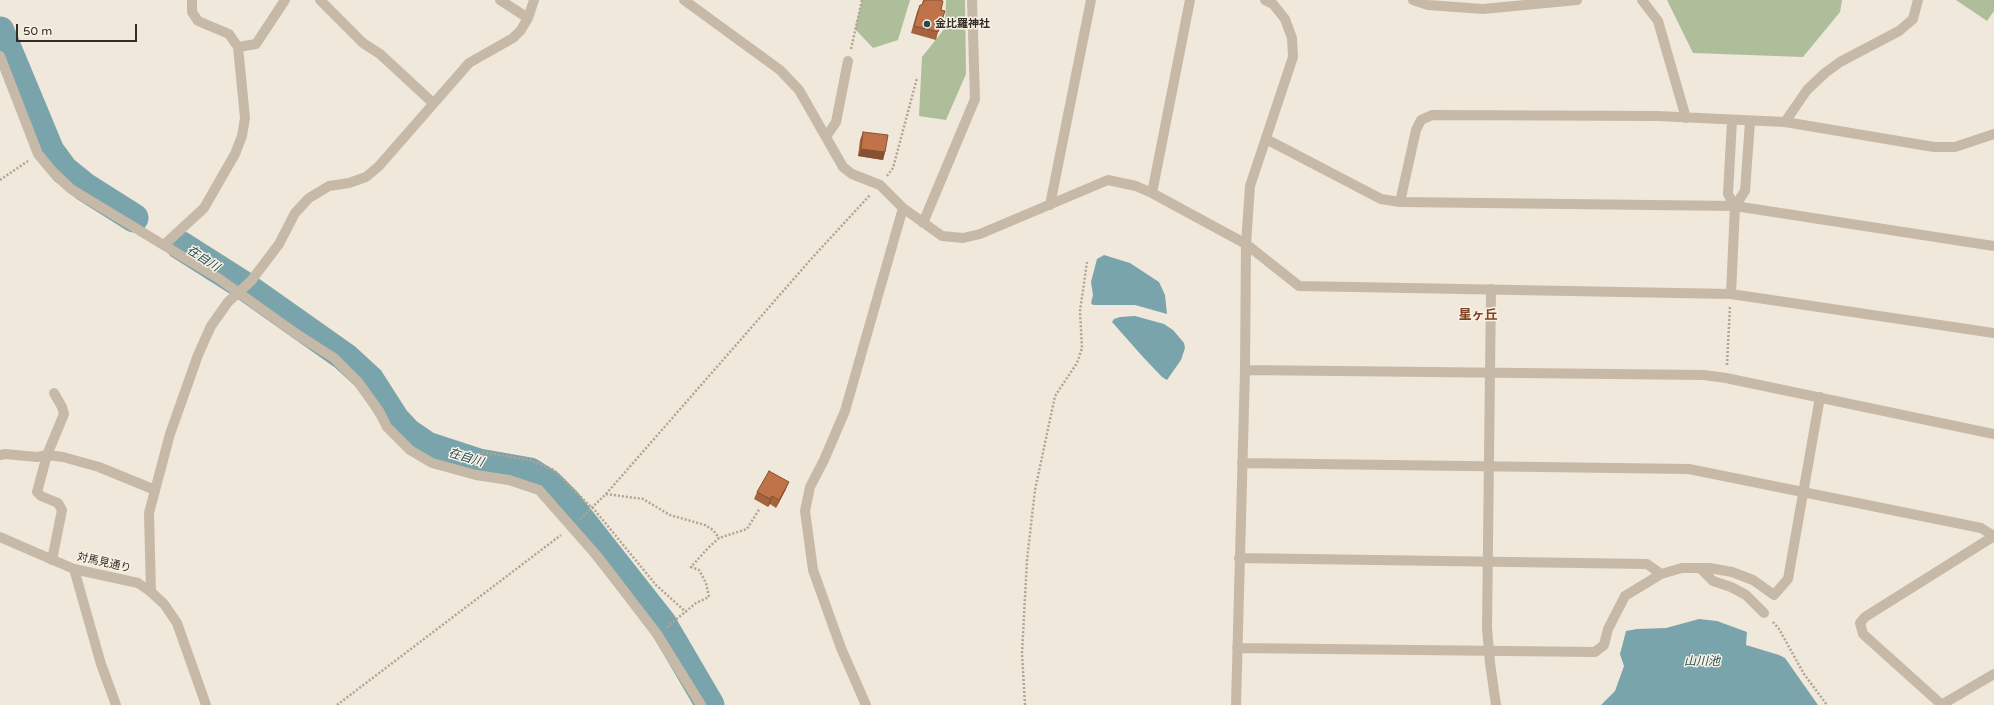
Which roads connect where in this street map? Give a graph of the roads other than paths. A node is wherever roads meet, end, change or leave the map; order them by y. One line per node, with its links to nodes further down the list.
1 (192, 0): 16 (street)
2 (285, 0): 16 (street)
3 (320, 0): 19 (street)
4 (500, 0): 15 (street)
5 (534, 0): 15 (street)
6 (684, 0): 25 (street)
7 (972, 0): 32 (street)
8 (1091, 0): 29 (street)
9 (1190, 0): 27 (street)
10 (1265, 0): 26 (street)
11 (1413, 0): 12 (street)
12 (1577, 0)
13 (1642, 0): 20 (street)
14 (1918, 0): 23 (street)
15 (528, 18): 19 (street)
16 (238, 47): 34 (street)
17 (0, 56): 34 (street)
18 (848, 61): 25 (street)
19 (433, 103): 37 (street)
20 (1686, 118): 21 (street); 28 (street)
21 (1732, 120): 22 (street); 30 (street)
22 (1750, 122): 23 (street); 30 (street)
23 (1785, 122): 24 (street)
24 (1994, 134)
25 (826, 137): 31 (street)
26 (1266, 139): 28 (street); 33 (street)
27 (1152, 193): 29 (street); 33 (street)
28 (1400, 202): 30 (street)
29 (1050, 205): 32 (street)
30 (1735, 206): 35 (street); 38 (street)
31 (903, 208): 32 (street); 67 (street)
32 (923, 223)
33 (1246, 244): 36 (street); 40 (street)
34 (164, 245): 37 (street)
35 (1994, 246)
36 (1492, 289): 38 (street); 41 (street)
37 (240, 292): 49 (street); 66 (street)
38 (1731, 294): 39 (street)
39 (1994, 333)
40 (1245, 370): 41 (street); 47 (street)
41 (1490, 372): 43 (street); 48 (street)
42 (54, 393): 45 (street)
43 (1820, 398): 44 (street); 50 (street)
44 (1994, 434)
45 (47, 455): 46 (street); 49 (street); 54 (street)
46 (0, 456)
47 (1242, 463): 48 (street); 53 (street)
48 (1489, 467): 50 (street); 55 (street)
49 (155, 490): 59 (street)
50 (1803, 492): 51 (street); 56 (street)
51 (1994, 536): 70 (street)
52 (0, 537): 54 (street, 対馬見通り)
53 (1239, 558): 55 (street); 61 (street)
54 (52, 560): 57 (street, 対馬見通り)
55 (1488, 561): 58 (street); 62 (street)
56 (1700, 568): 58 (street); 60 (street)
57 (74, 569): 59 (street, 対馬見通り); 64 (street)
58 (1661, 574): 62 (street)
59 (151, 592): 65 (street, 対馬見通り)
60 (1764, 613)
61 (1237, 648): 62 (street); 68 (street)
62 (1488, 651): 69 (street)
63 (1994, 674): 70 (street)
64 (116, 705)
65 (206, 705)
66 (701, 705)
67 (866, 705)
68 (1236, 705)
69 (1496, 705)
70 (1942, 705)

